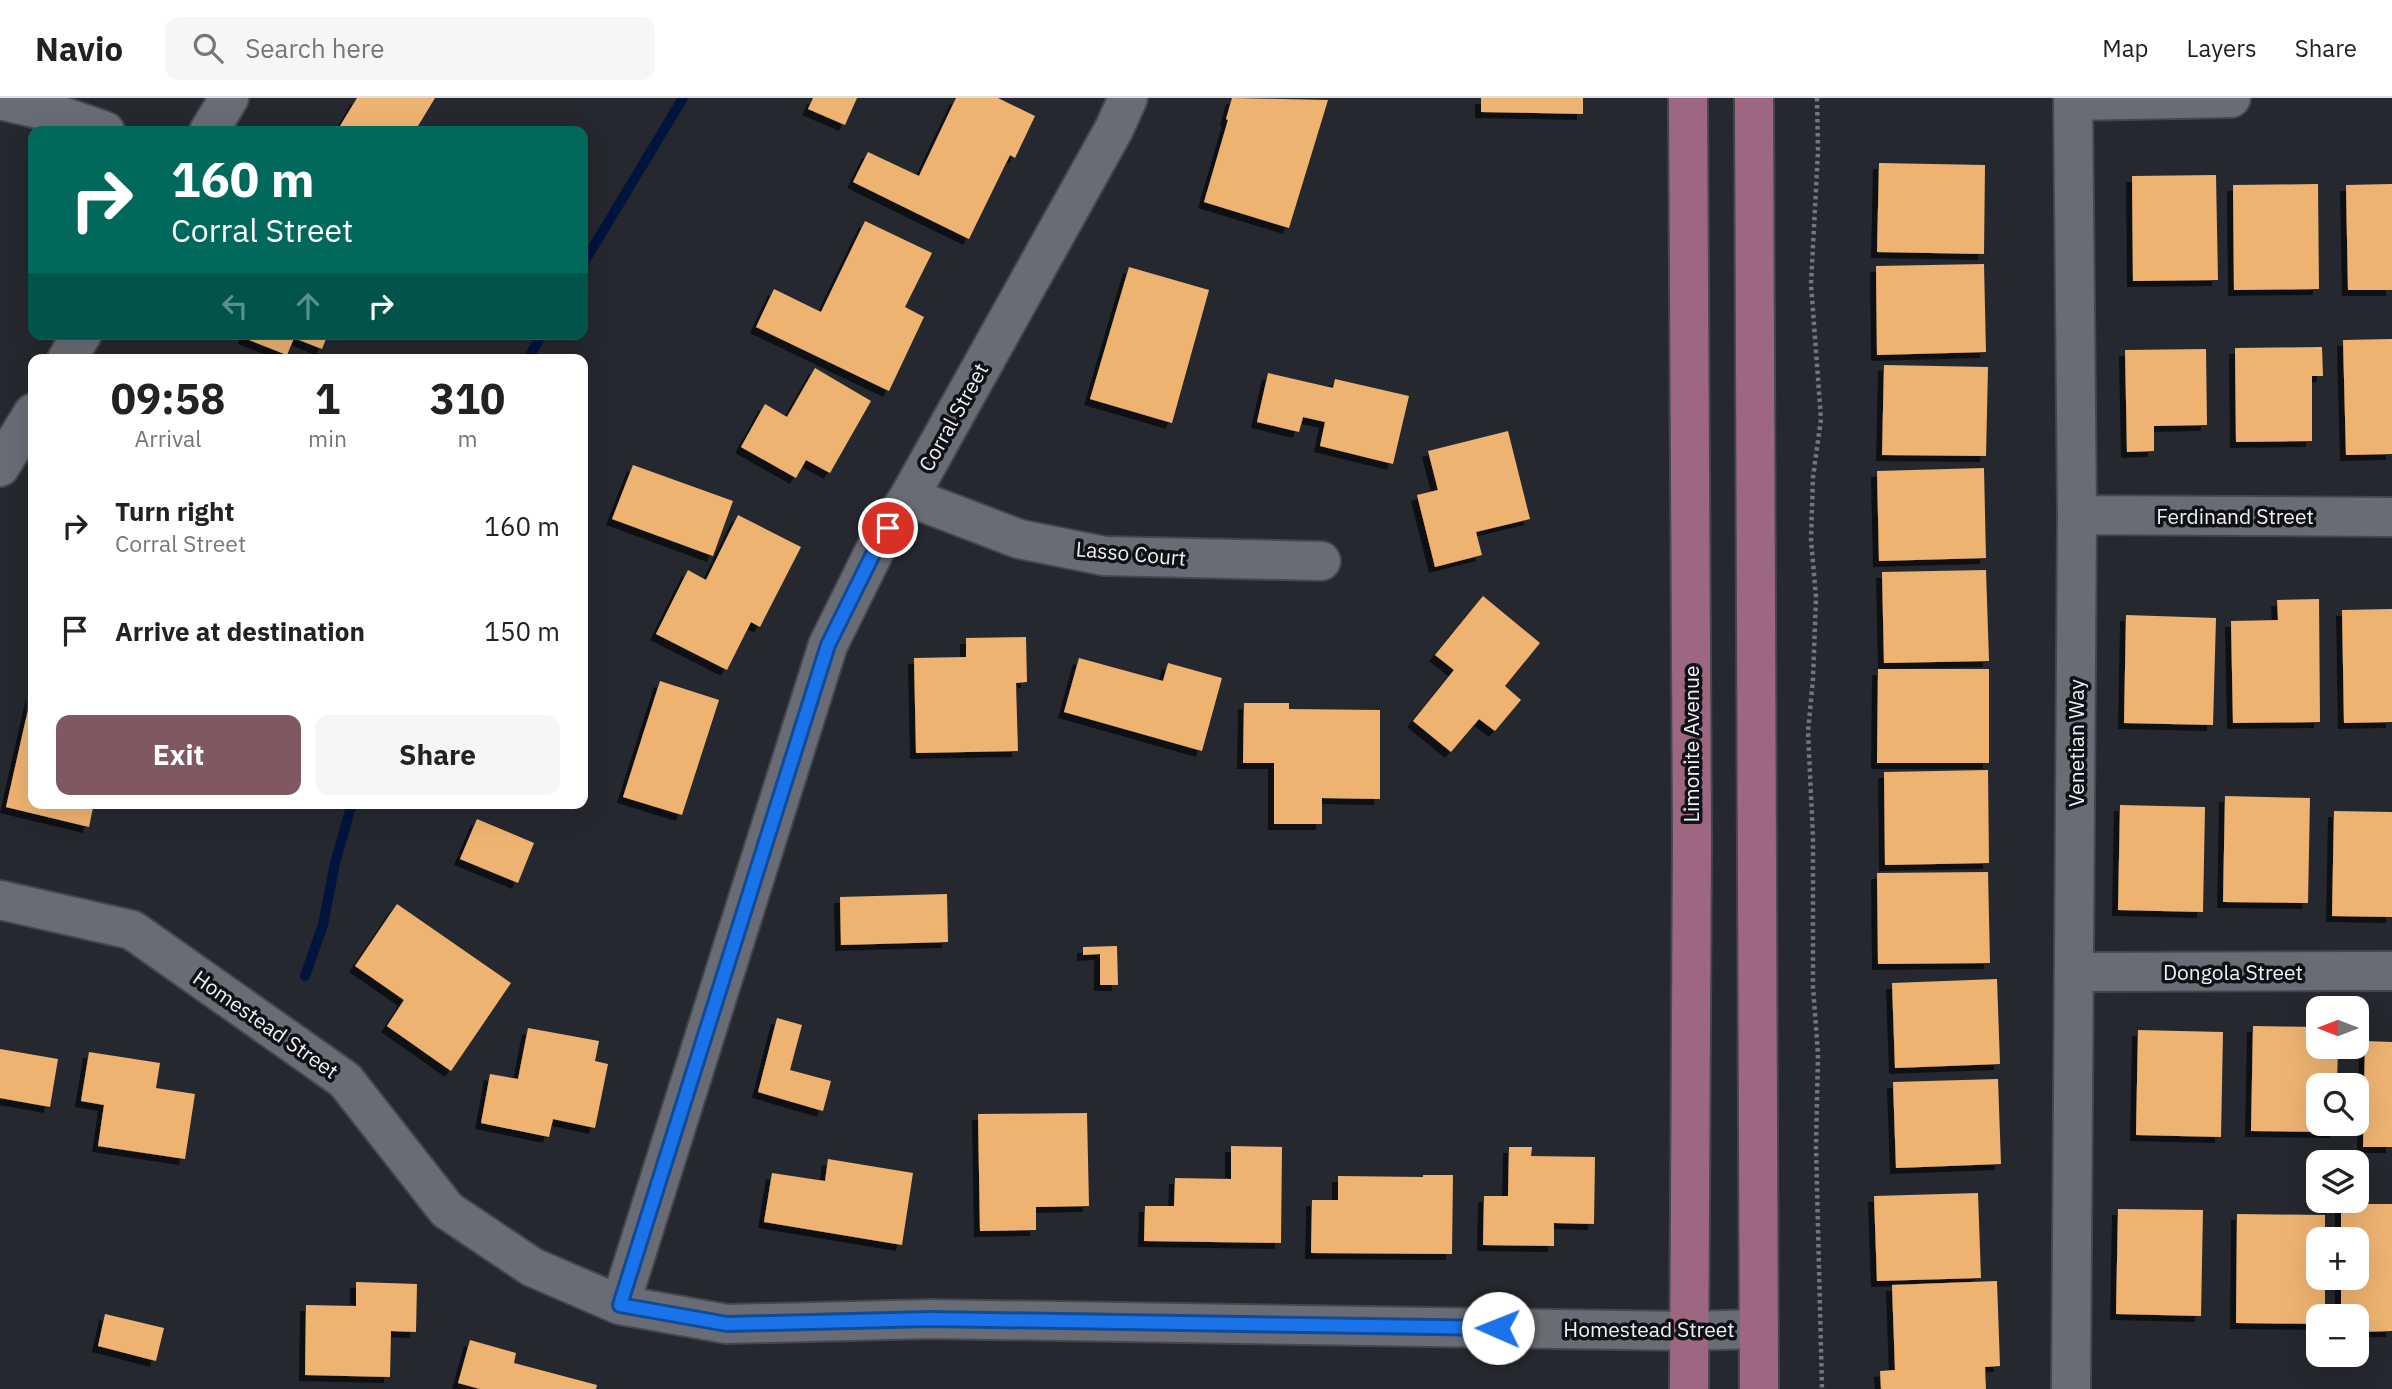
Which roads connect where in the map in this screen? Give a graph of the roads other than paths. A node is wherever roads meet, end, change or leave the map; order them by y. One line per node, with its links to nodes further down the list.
1 (229, 98): 9 (street)
2 (1128, 98): 12 (street, Corral Street)
3 (1688, 98): 21 (main road, Limonite Avenue)
4 (1754, 98): 20 (main road)
5 (2231, 98): 6 (street)
6 (2073, 99): 13 (street, Venetian Way)
7 (0, 100): 8 (street)
8 (90, 126)
9 (212, 126)
10 (28, 421): 11 (street)
11 (0, 467)
12 (909, 497): 15 (street, Lasso Court); 19 (street, Corral Street)
13 (2077, 514): 14 (street, Ferdinand Street); 18 (street, Venetian Way)
14 (2392, 517)
15 (1321, 561)
16 (0, 900): 19 (street, Homestead Street)
17 (2392, 971): 18 (street, Dongola Street)
18 (2074, 972): 24 (street, Venetian Way)
19 (620, 1305): 21 (street, Homestead Street)
20 (1759, 1329): 21 (street, Homestead Street); 23 (main road)
21 (1687, 1331): 22 (main road, Limonite Avenue)
22 (1689, 1389)
23 (1759, 1389)
24 (2071, 1389)

